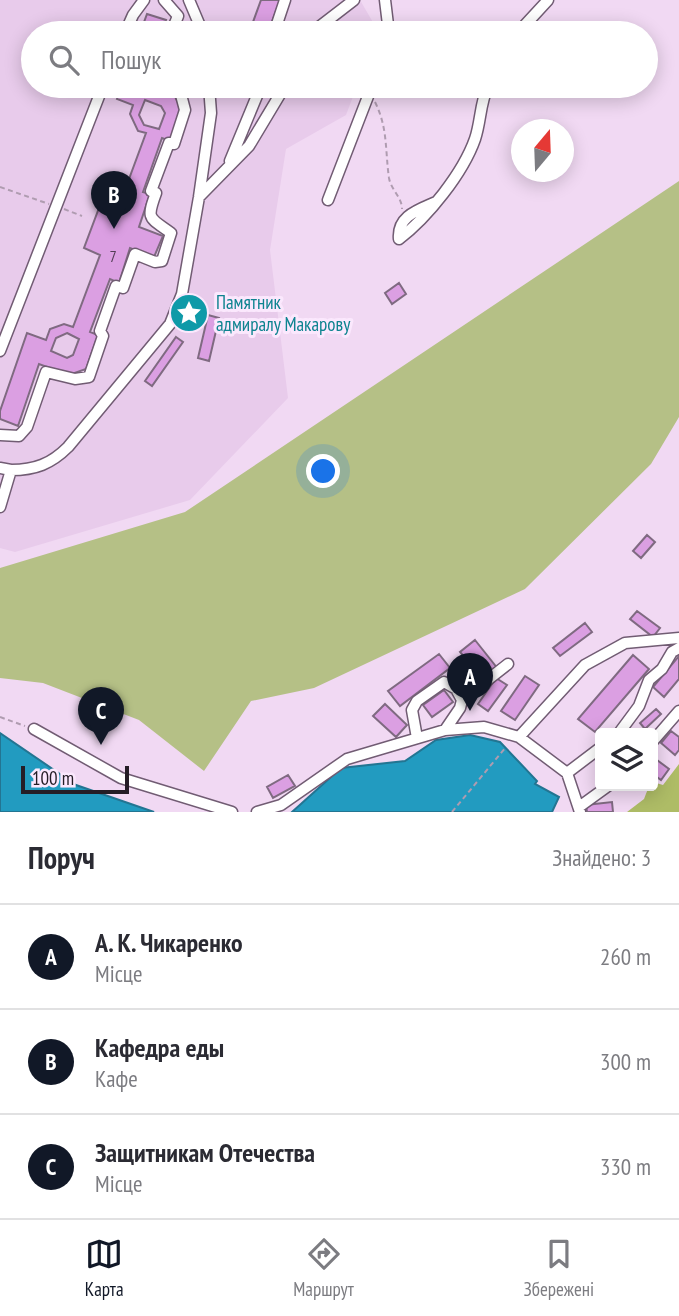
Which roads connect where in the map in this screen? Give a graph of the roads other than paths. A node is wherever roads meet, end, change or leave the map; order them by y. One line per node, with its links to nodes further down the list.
1 (146, 0): 2 (street); 9 (street)
2 (156, 0)
3 (164, 0): 10 (street)
4 (189, 0): 11 (street)
5 (285, 0): 12 (street)
6 (354, 0): 13 (street)
7 (385, 0): 14 (street)
8 (548, 0): 15 (street)
9 (130, 21)
10 (176, 21)
11 (199, 21)
12 (278, 21)
13 (327, 21)
14 (388, 21)
15 (529, 21)
16 (98, 98): 27 (street)
17 (182, 98): 28 (street)
18 (210, 98): 24 (street)
19 (256, 98): 23 (street)
20 (278, 98): 23 (street)
21 (367, 98): 25 (street)
22 (482, 98): 26 (street)
23 (227, 168): 24 (street)
24 (199, 197): 29 (street)
25 (328, 200)
26 (436, 202): 26 (street)
27 (0, 351)
28 (0, 435)
29 (5, 469): 30 (street)
30 (0, 507)
31 (679, 638): 40 (street)
32 (679, 648): 36 (street)
33 (508, 664): 34 (street)
34 (463, 700): 38 (street); 41 (street)
35 (679, 710): 39 (street)
36 (623, 728)
37 (34, 729): 46 (street)
38 (445, 730): 40 (street); 41 (street)
39 (658, 735)
40 (519, 737): 43 (street)
41 (417, 738): 47 (street)
42 (595, 752): 43 (street)
43 (567, 773): 45 (street)
44 (602, 791): 45 (street)
45 (580, 810)
46 (232, 812)
47 (257, 812)

